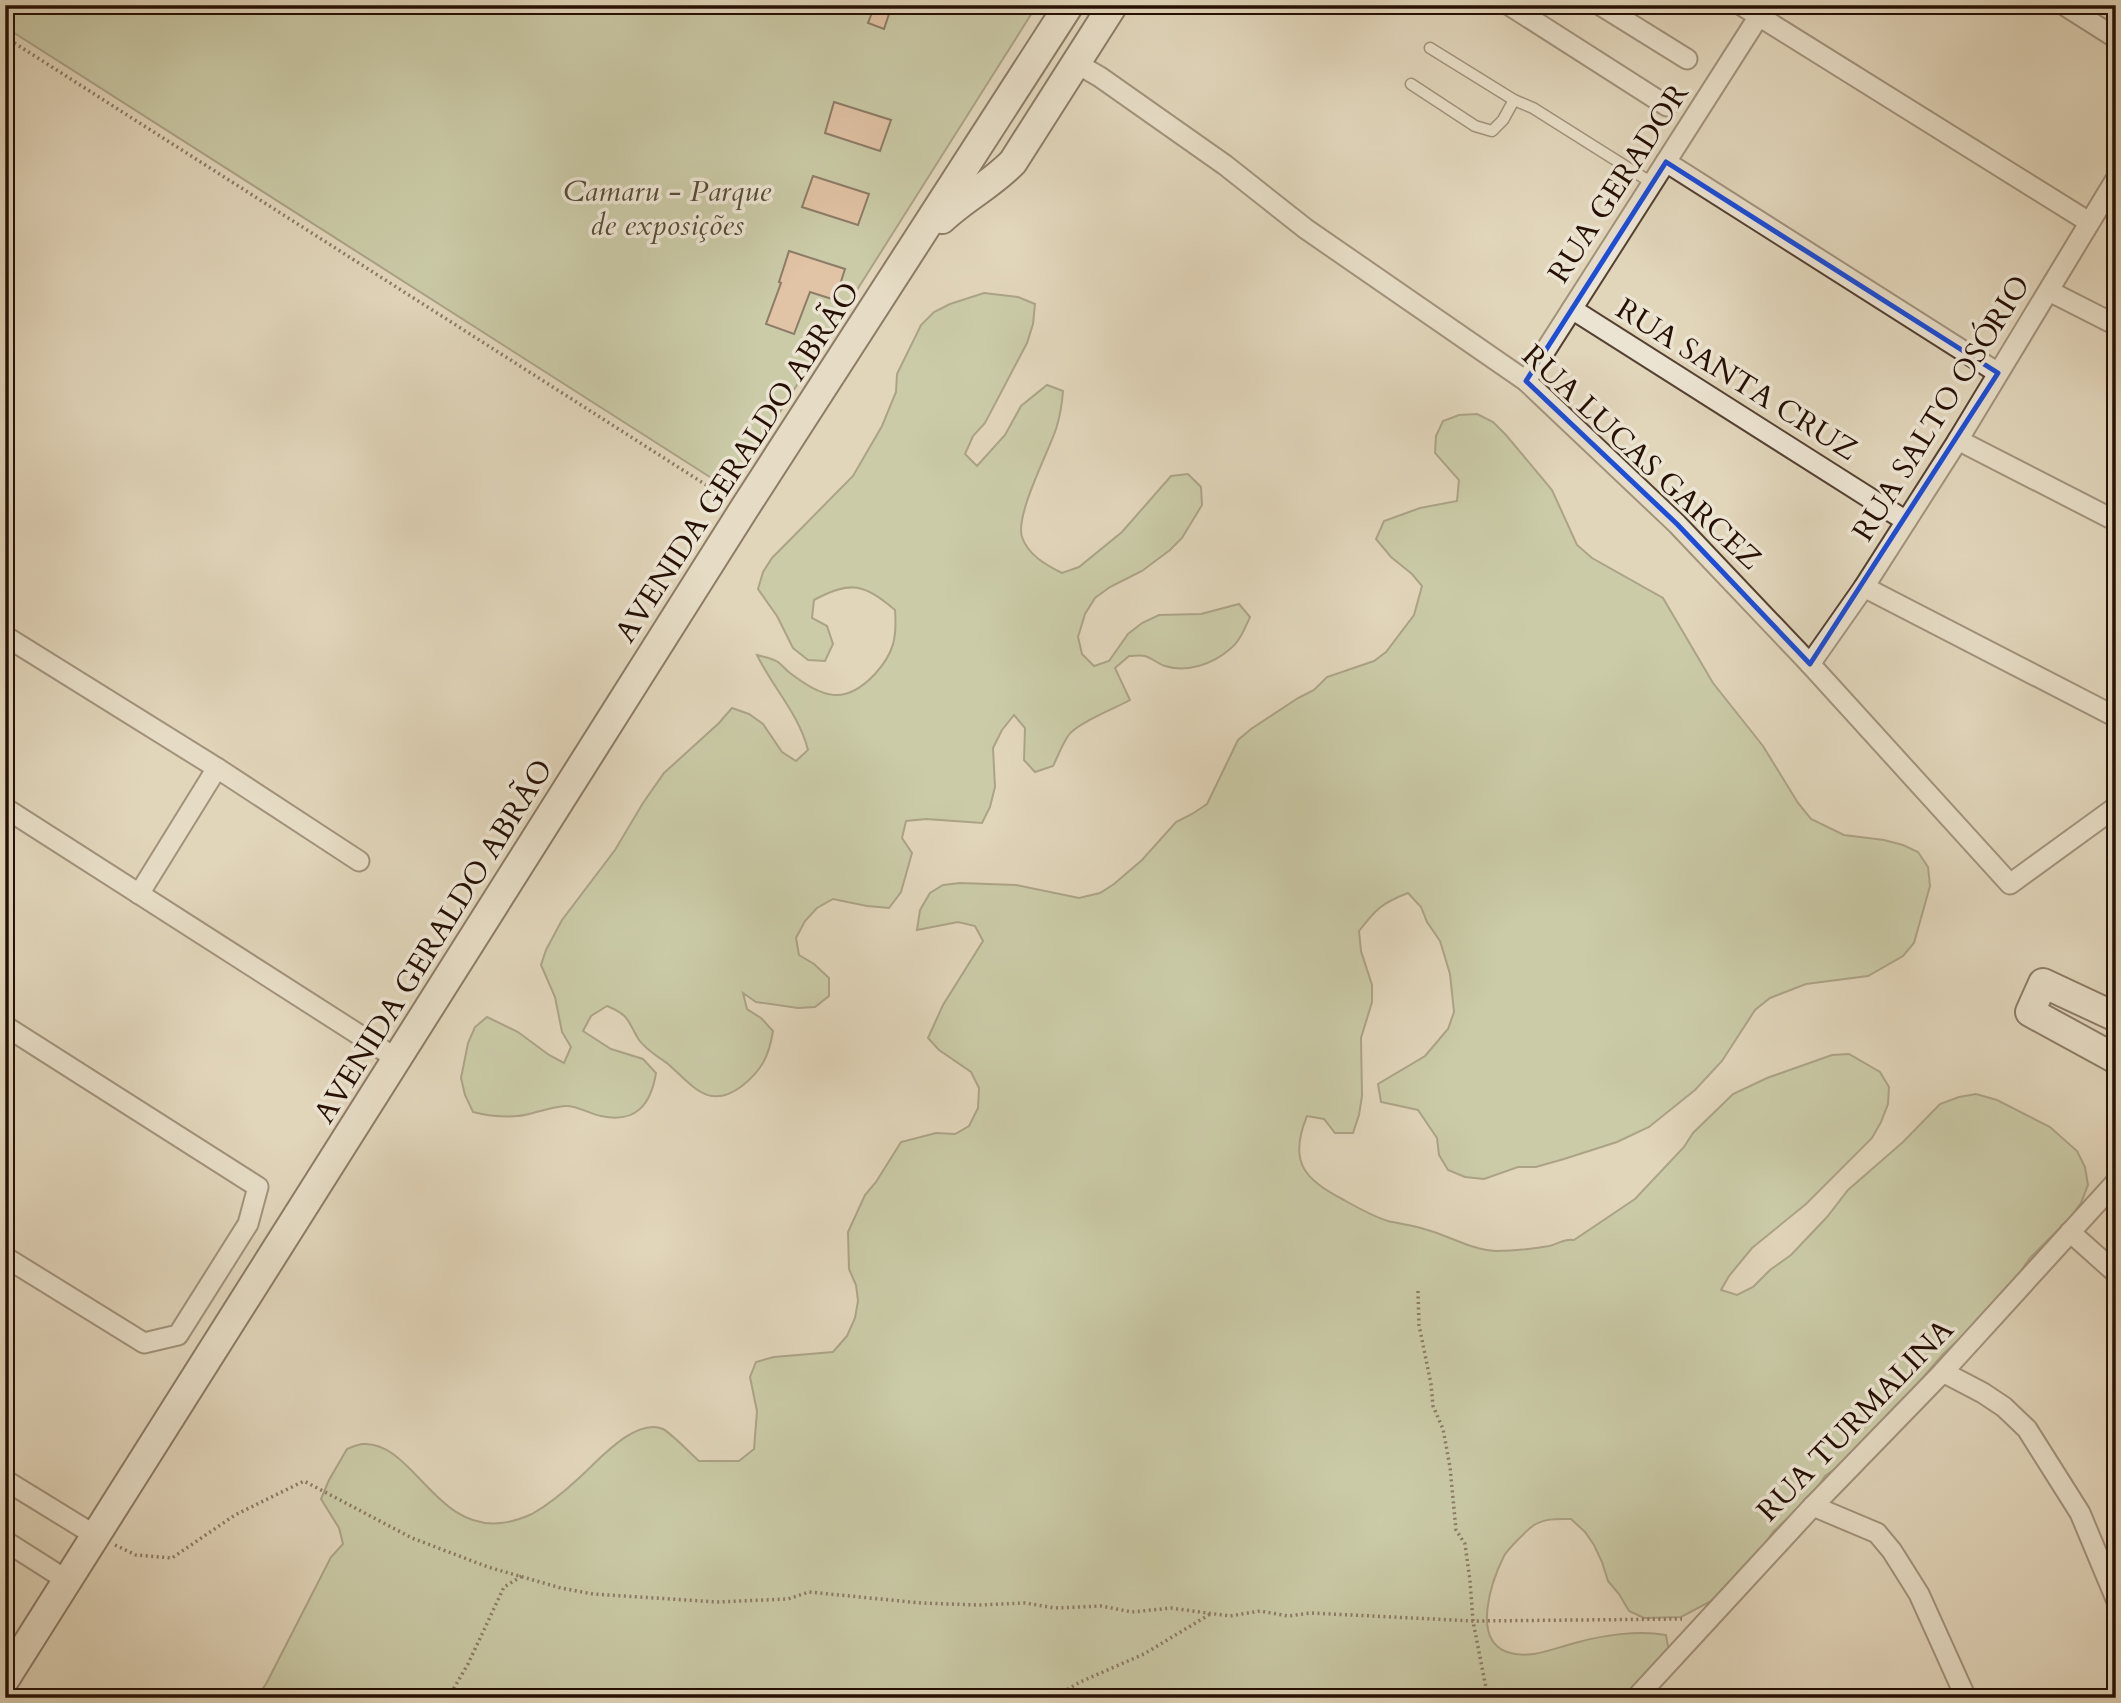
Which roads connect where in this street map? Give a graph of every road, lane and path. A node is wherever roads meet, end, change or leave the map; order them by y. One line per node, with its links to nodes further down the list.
1 (1069, 5): 20 (main road, AVENIDA GERALDO ABRÃO)
2 (1113, 5): 12 (main road, AVENIDA GERALDO ABRÃO)
3 (1509, 5): 15 (street)
4 (1600, 5): 11 (street)
5 (1741, 5): 7 (street)
6 (2064, 5): 9 (street)
7 (1759, 16): 16 (street, RUA GERADOR); 19 (street)
8 (5, 37): 27 (path)
9 (2116, 38)
10 (1430, 48): 14 (lane)
11 (1687, 60)
12 (1076, 63): 20 (main road, AVENIDA GERALDO ABRÃO); 25 (street, RUA LUCAS GARCEZ)
13 (1411, 84): 14 (lane)
14 (1514, 100): 18 (lane)
15 (1667, 106)
16 (1666, 162): 18 (street, RUA GERADOR); 24 (street)
17 (2116, 179): 19 (street, RUA SALTO OSÓRIO)
18 (1652, 183): 22 (street, RUA GERADOR)
19 (2089, 222): 21 (street, RUA SALTO OSÓRIO)
20 (919, 239): 27 (main road, AVENIDA GERALDO ABRÃO)
21 (2049, 291): 23 (street); 24 (street, RUA SALTO OSÓRIO)
22 (1572, 309): 25 (street, RUA GERADOR); 28 (street, RUA SANTA CRUZ)
23 (2116, 325)
24 (1998, 373): 26 (street, RUA SALTO OSÓRIO)
25 (1526, 381): 32 (street, RUA LUCAS GARCEZ)
26 (1958, 440): 28 (street, RUA SALTO OSÓRIO); 29 (street)
27 (744, 509): 41 (main road, AVENIDA GERALDO ABRÃO)
28 (1906, 521): 30 (street, RUA SALTO OSÓRIO)
29 (2116, 521)
30 (1864, 587): 32 (street, RUA SALTO OSÓRIO); 33 (street)
31 (5, 636): 34 (street)
32 (1810, 664): 35 (street, RUA LUCAS GARCEZ)
33 (2116, 717)
34 (217, 768): 37 (street); 38 (street)
35 (2116, 807)
36 (5, 808): 38 (street)
37 (359, 860)
38 (139, 894): 41 (street)
39 (2116, 1017): 42 (main road)
40 (5, 1026): 45 (street)
41 (397, 1059): 51 (main road, AVENIDA GERALDO ABRÃO)
42 (2116, 1059)
43 (2116, 1182): 44 (street, RUA TURMALINA)
44 (2070, 1232): 46 (street); 48 (street, RUA TURMALINA)
45 (5, 1256)
46 (2116, 1273)
47 (1418, 1291): 58 (path)
48 (1943, 1372): 50 (street, RUA TURMALINA); 55 (street)
49 (5, 1480): 51 (street)
50 (1813, 1506): 57 (street, RUA TURMALINA); 64 (street)
51 (96, 1536): 53 (path); 54 (main road, AVENIDA GERALDO ABRÃO)
52 (5, 1541): 54 (street)
53 (522, 1576): 56 (path); 60 (path)
54 (68, 1581): 59 (main road, AVENIDA GERALDO ABRÃO)
55 (2116, 1599)
56 (1212, 1613): 58 (path); 61 (path)
57 (1709, 1619): 58 (path); 63 (street, RUA TURMALINA)
58 (1473, 1621): 62 (path)
59 (5, 1679)
60 (448, 1698)
61 (1053, 1698)
62 (1488, 1698)
63 (1636, 1698)
64 (1966, 1698)

